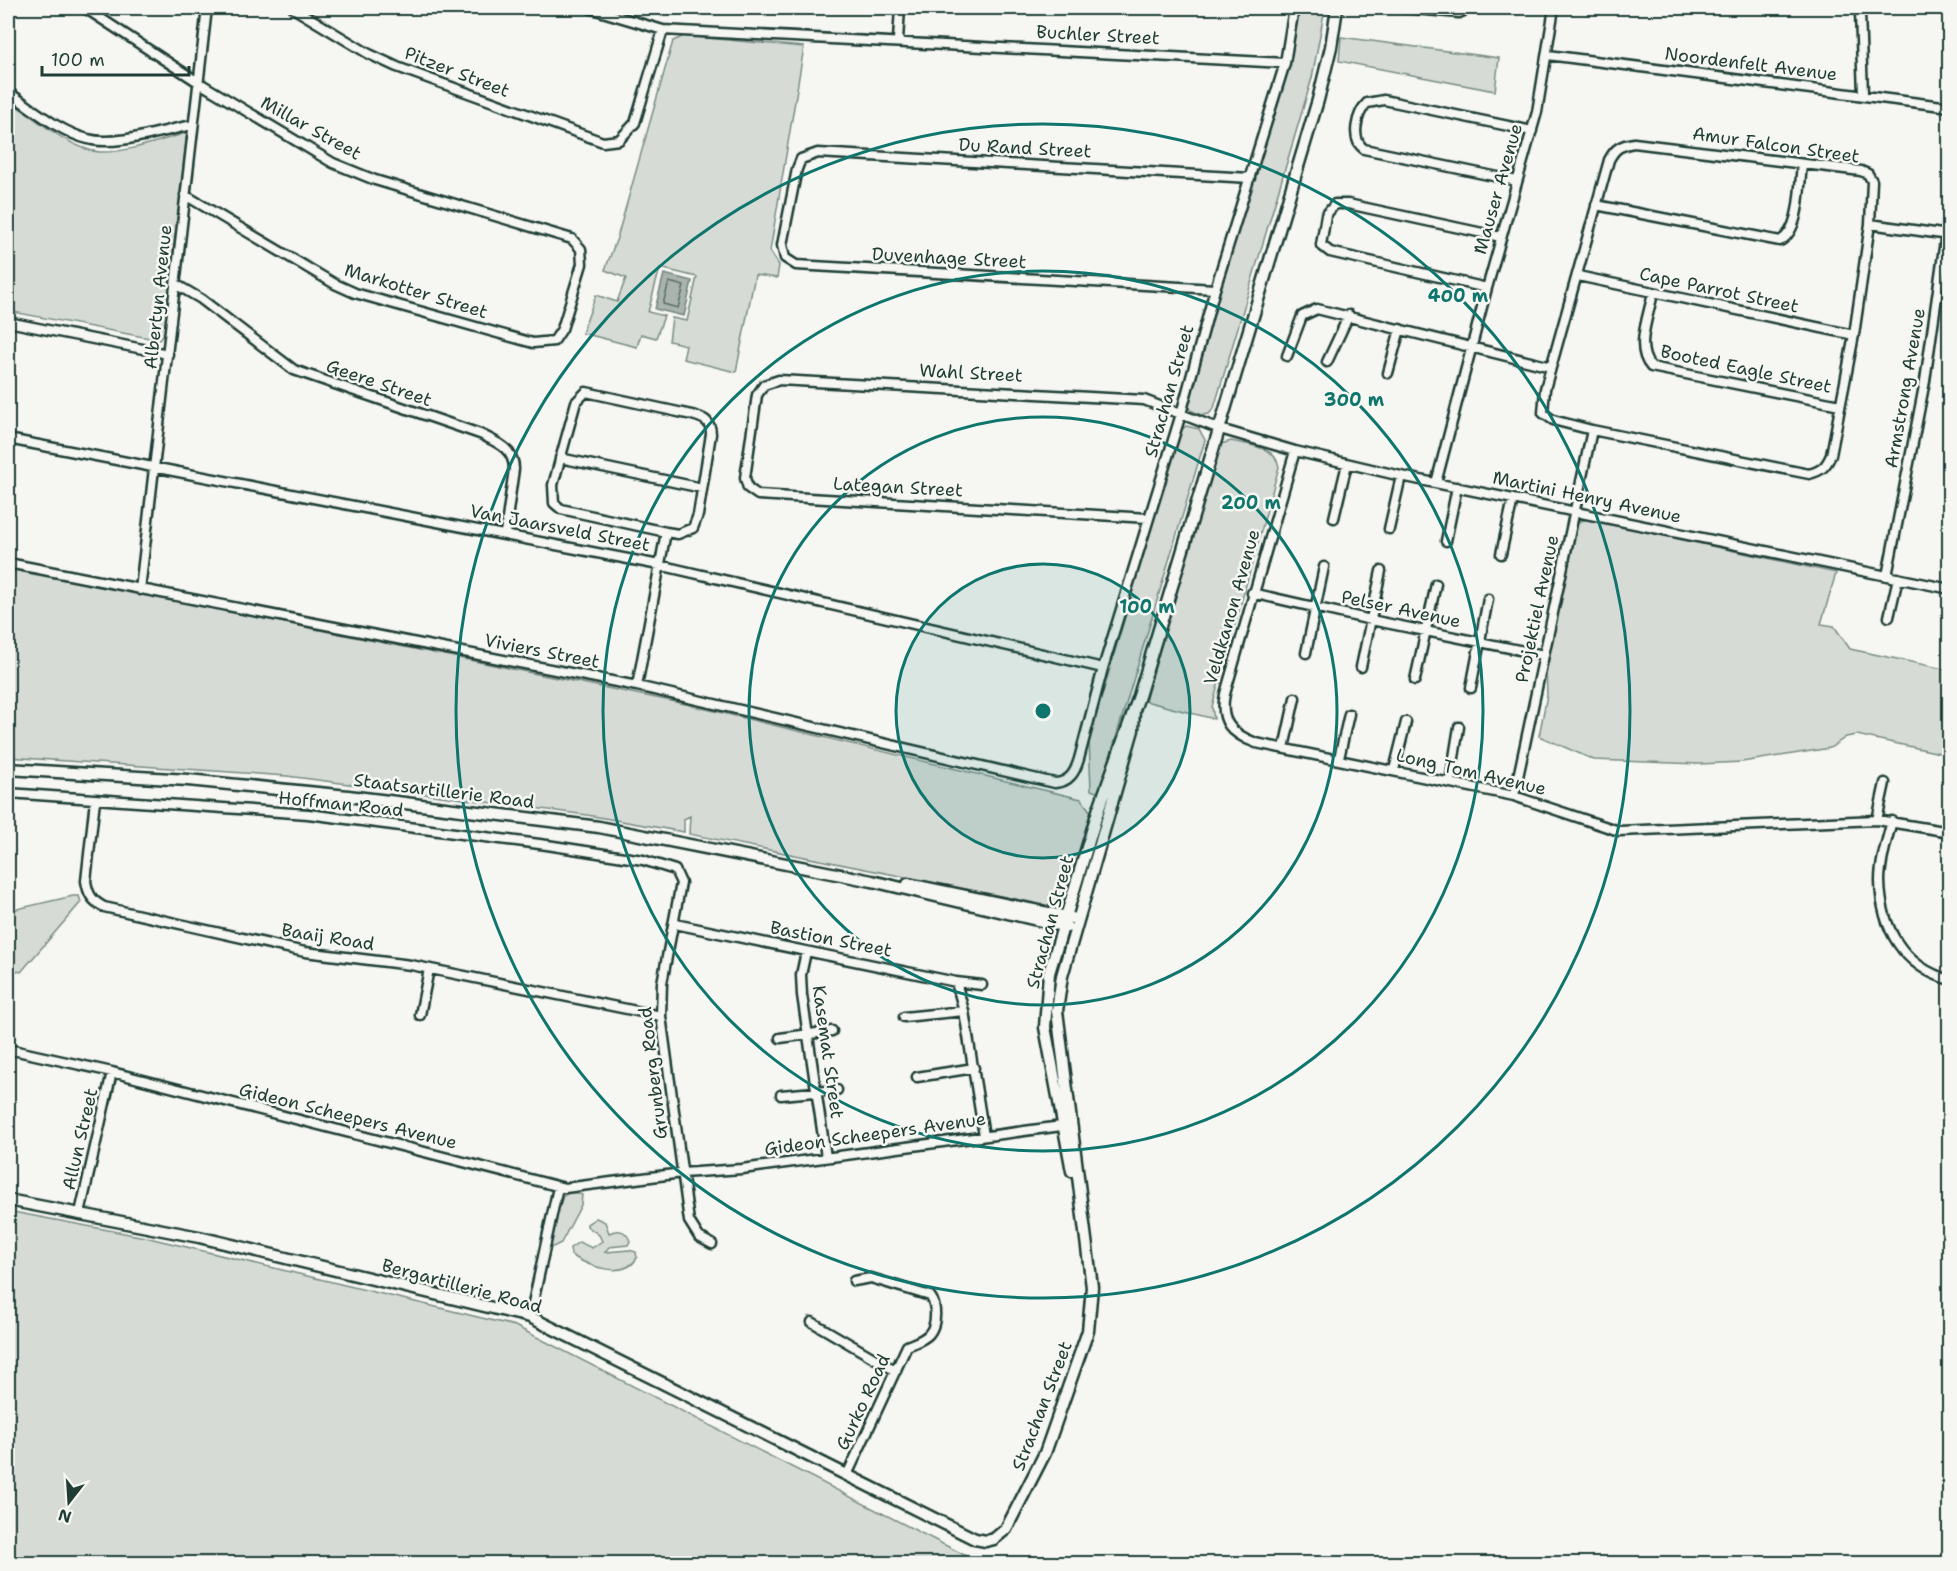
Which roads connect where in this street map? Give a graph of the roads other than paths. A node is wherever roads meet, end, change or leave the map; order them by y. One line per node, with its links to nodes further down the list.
1 (85, 8): 17 (street, Millar Street)
2 (207, 8): 17 (street, Albertyn Avenue)
3 (292, 8): 13 (street, Pitzer Street)
4 (589, 8): 13 (street, Buchler Street)
5 (900, 8): 14 (street)
6 (1294, 8): 16 (street, Strachan Street)
7 (1337, 8): 52 (street, Strachan Street)
8 (1404, 8): 9 (street)
9 (1470, 8)
10 (1554, 8): 15 (street, Mauser Avenue)
11 (1870, 8): 12 (street)
12 (1859, 10): 19 (street)
13 (663, 30): 14 (street, Buchler Street)
14 (898, 40): 16 (street, Buchler Street)
15 (1548, 55): 19 (street, Noordenfelt Avenue); 22 (street, Mauser Avenue)
16 (1285, 63): 25 (street, Strachan Street)
17 (198, 82): 21 (street, Albertyn Avenue); 33 (street, Millar Street)
18 (8, 92): 21 (street)
19 (1863, 94): 20 (street, Noordenfelt Avenue)
20 (1950, 106)
21 (193, 125): 27 (street, Albertyn Avenue)
22 (1532, 131): 26 (street, Mauser Avenue); 26 (street)
23 (801, 159): 25 (street, Du Rand Street); 37 (street, Duvenhage Street)
24 (1802, 165): 28 (street, Amur Falcon Street); 28 (street); 30 (street, Amur Falcon Street)
25 (1250, 178): 37 (street, Strachan Street)
26 (1517, 181): 32 (street, Mauser Avenue)
27 (185, 195): 33 (street, Markotter Street); 35 (street, Albertyn Avenue)
28 (1596, 205): 34 (street, Amur Falcon Street)
29 (1950, 205): 31 (street, Armstrong Avenue)
30 (1870, 224): 31 (street); 42 (street, Amur Falcon Street)
31 (1948, 235): 76 (street, Armstrong Avenue)
32 (1501, 237): 36 (street, Mauser Avenue); 36 (street)
33 (577, 243)
34 (1578, 276): 38 (street, Cape Parrot Street); 47 (street, Amur Falcon Street)
35 (177, 285): 44 (street, Albertyn Avenue); 69 (street, Geere Street)
36 (1487, 288): 43 (street, Mauser Avenue)
37 (1215, 289): 51 (street, Strachan Street)
38 (1653, 293): 42 (street, Cape Parrot Street); 50 (street, Booted Eagle Street)
39 (1349, 315): 41 (street); 45 (street); 46 (street)
40 (8, 322): 44 (street)
41 (1400, 329): 43 (street); 48 (street)
42 (1854, 335): 50 (street, Amur Falcon Street)
43 (1470, 347): 47 (street); 60 (street, Mauser Avenue)
44 (168, 354): 58 (street, Albertyn Avenue)
45 (1287, 356)
46 (1328, 362)
47 (1551, 367): 53 (street, Amur Falcon Street)
48 (1388, 374)
49 (760, 390): 51 (street, Wahl Street); 65 (street, Lategan Street)
50 (1840, 405): 53 (street, Amur Falcon Street)
51 (1181, 414): 52 (street, Wahl Street); 65 (street, Strachan Street)
52 (1220, 429): 55 (street, Martini Henry Avenue); 97 (street, Strachan Street)
53 (1592, 430): 64 (street, Projektiel Avenue)
54 (8, 439): 58 (street, Van Jaarsveld Street)
55 (1294, 452): 57 (street, Martini Henry Avenue); 81 (street, Veldkanon Avenue)
56 (560, 458): 62 (street); 62 (street); 68 (street)
57 (1347, 464): 59 (street, Martini Henry Avenue); 66 (street)
58 (155, 470): 69 (street, Van Jaarsveld Street); 80 (street, Albertyn Avenue)
59 (1401, 476): 60 (street, Martini Henry Avenue); 67 (street)
60 (1436, 483): 61 (street, Martini Henry Avenue)
61 (1457, 487): 63 (street, Martini Henry Avenue); 70 (street)
62 (702, 488): 68 (street)
63 (1513, 499): 64 (street, Martini Henry Avenue); 71 (street)
64 (1575, 512): 76 (street, Martini Henry Avenue); 89 (street, Projektiel Avenue)
65 (1148, 518): 91 (street, Strachan Street)
66 (1334, 518)
67 (1389, 529)
68 (666, 532): 73 (street)
69 (505, 533): 73 (street, Van Jaarsveld Street)
70 (1446, 542)
71 (1501, 554)
72 (8, 563): 80 (street, Viviers Street)
73 (659, 565): 91 (street, Van Jaarsveld Street); 93 (street)
74 (1324, 567): 83 (street)
75 (1381, 571): 85 (street)
76 (1887, 576): 77 (street, Martini Henry Avenue)
77 (1898, 578): 79 (street, Martini Henry Avenue); 84 (street)
78 (1436, 584): 86 (street)
79 (1950, 589)
80 (140, 590): 93 (street, Viviers Street)
81 (1252, 593): 83 (street, Pelser Avenue); 96 (street, Veldkanon Avenue)
82 (1488, 599): 87 (street)
83 (1316, 608): 85 (street, Pelser Avenue); 88 (street)
84 (1889, 617)
85 (1371, 620): 86 (street, Pelser Avenue); 90 (street)
86 (1425, 631): 87 (street, Pelser Avenue); 92 (street)
87 (1480, 642): 89 (street, Pelser Avenue); 94 (street)
88 (1306, 653)
89 (1544, 655): 109 (street, Projektiel Avenue)
90 (1361, 667)
91 (1103, 668): 105 (street, Strachan Street)
92 (1415, 680)
93 (637, 686): 105 (street, Viviers Street)
94 (1471, 688)
95 (1295, 698): 101 (street)
96 (1223, 703): 101 (street, Long Tom Avenue)
97 (1134, 709): 115 (street, Strachan Street); 117 (street, Strachan Street)
98 (1349, 714): 102 (street)
99 (1406, 722): 104 (street)
100 (1459, 727): 106 (street)
101 (1284, 748): 102 (street, Long Tom Avenue)
102 (1339, 758): 104 (street, Long Tom Avenue)
103 (8, 769): 115 (street, Staatsartillerie Road)
104 (1394, 770): 106 (street, Long Tom Avenue)
105 (1066, 780)
106 (1450, 782): 109 (street, Long Tom Avenue)
107 (1885, 783): 111 (street)
108 (8, 793): 110 (street, Hoffman Road)
109 (1515, 796): 111 (street, Long Tom Avenue)
110 (95, 801): 114 (street, Hoffman Road); 119 (street, Baaij Road)
111 (1877, 820): 112 (street, Long Tom Avenue)
112 (1892, 821): 113 (street, Long Tom Avenue); 120 (street)
113 (1950, 832)
114 (669, 867): 116 (street, Grunberg Road)
115 (1064, 921): 117 (street, Staatsartillerie Road); 137 (street, Strachan Street)
116 (675, 924): 118 (street, Bastion Street); 125 (street, Grunberg Road)
117 (1077, 925): 137 (street, Strachan Street)
118 (806, 951): 121 (street, Bastion Street); 128 (street, Kasemat Street)
119 (429, 969): 124 (street); 125 (street, Baaij Road)
120 (1950, 980)
121 (956, 982): 122 (street, Bastion Street); 123 (street)
122 (982, 985)
123 (964, 1011): 126 (street); 131 (street)
124 (420, 1015)
125 (661, 1016): 140 (street, Grunberg Road)
126 (904, 1017)
127 (832, 1031): 128 (street)
128 (807, 1034): 129 (street); 135 (street, Kasemat Street)
129 (780, 1038)
130 (8, 1049): 132 (street, Gideon Scheepers Avenue)
131 (974, 1068): 133 (street); 138 (street)
132 (112, 1072): 141 (street, Gideon Scheepers Avenue); 143 (street, Allun Street)
133 (917, 1077)
134 (837, 1090): 135 (street)
135 (816, 1092): 136 (street); 139 (street, Kasemat Street)
136 (781, 1095)
137 (1067, 1126): 138 (street, Gideon Scheepers Avenue); 150 (street, Strachan Street)
138 (984, 1136): 139 (street, Gideon Scheepers Avenue)
139 (826, 1157): 140 (street, Gideon Scheepers Avenue)
140 (682, 1173): 141 (street, Gideon Scheepers Avenue); 144 (street)
141 (558, 1187): 146 (street)
142 (8, 1200): 143 (street, Bergartillerie Road)
143 (80, 1213): 146 (street, Bergartillerie Road)
144 (712, 1244)
145 (854, 1281): 148 (street, Gurko Road)
146 (530, 1317): 149 (street, Bergartillerie Road)
147 (812, 1322): 148 (street)
148 (896, 1371): 149 (street, Gurko Road)
149 (848, 1473): 150 (street, Bergartillerie Road)
150 (975, 1539)

